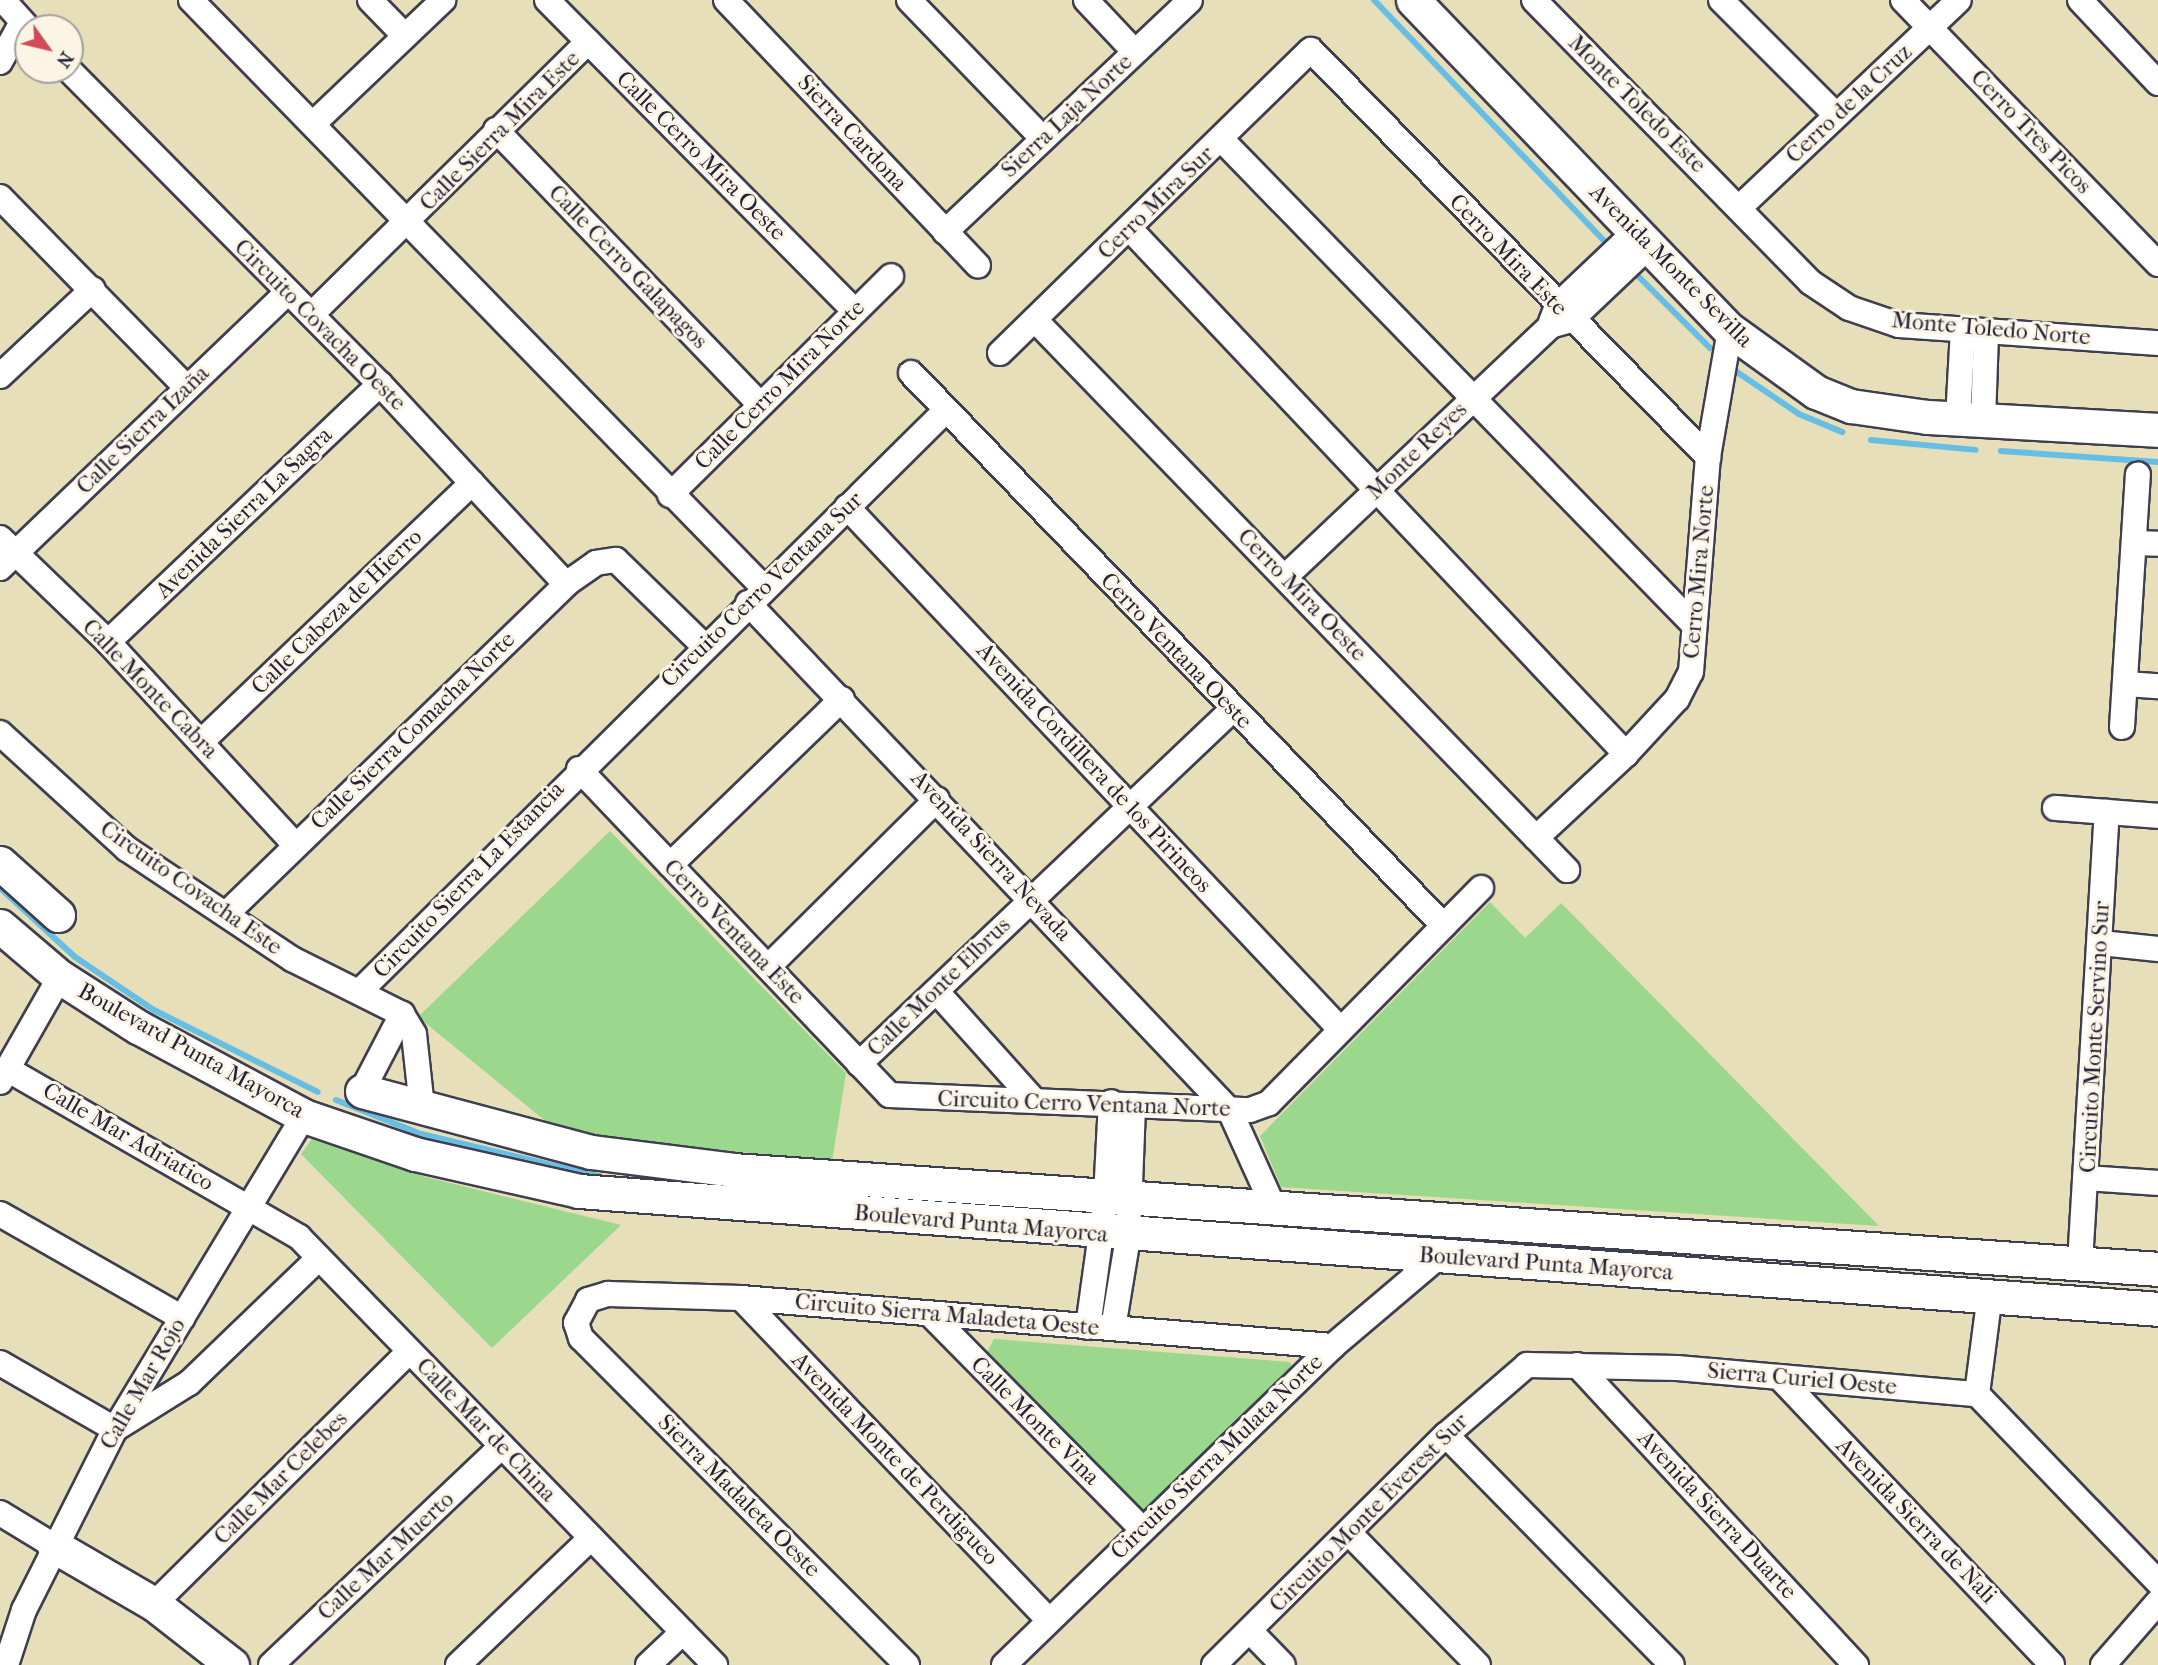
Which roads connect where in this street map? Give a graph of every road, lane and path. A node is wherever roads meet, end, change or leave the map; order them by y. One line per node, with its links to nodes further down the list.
1 (3, 0): 16 (street)
2 (191, 0): 27 (street, Avenida Sierra Nevada)
3 (370, 0): 18 (street)
4 (443, 0): 18 (street)
5 (547, 0): 20 (street, Calle Cerro Mira Oeste)
6 (726, 0): 35 (street, Sierra Cardona)
7 (909, 0): 29 (street)
8 (1086, 0): 22 (street)
9 (1189, 0): 22 (street, Sierra Laja Norte)
10 (1534, 0): 32 (street, Monte Toledo Este)
11 (1721, 0): 26 (street)
12 (1903, 0): 17 (street, Cerro Tres Picos)
13 (1959, 0): 17 (street, Cerro de la Cruz)
14 (2080, 0): 24 (street)
15 (1424, 4): 36 (street, Avenida Monte Sevilla)
16 (15, 14)
17 (1930, 28): 26 (street, Cerro de la Cruz); 37 (street, Cerro Tres Picos)
18 (405, 36): 27 (street)
19 (14, 41): 23 (street)
20 (588, 42): 28 (street, Calle Sierra Mira Este); 42 (street, Calle Cerro Mira Oeste)
21 (1311, 50): 30 (street, Cerro Mira Sur); 44 (street, Cerro Mira Este)
22 (1135, 52): 29 (street, Sierra Laja Norte)
23 (0, 62)
24 (2158, 83)
25 (83, 84): 41 (street, Circuito Covacha Oeste)
26 (1836, 116): 32 (street, Cerro de la Cruz)
27 (313, 124): 33 (street, Avenida Sierra Nevada)
28 (496, 130): 33 (street, Calle Sierra Mira Este); 55 (street, Calle Cerro Galapagos)
29 (1043, 139): 35 (street, Sierra Laja Norte)
30 (1222, 141): 34 (street, Cerro Mira Sur); 54 (street)
31 (0, 197): 40 (street)
32 (1740, 208): 47 (street, Monte Toledo Norte)
33 (412, 220): 43 (street, Calle Sierra Mira Este); 63 (street, Avenida Sierra Nevada)
34 (1129, 228): 45 (street, Cerro Mira Sur); 62 (street)
35 (945, 232): 38 (street, Sierra Cardona)
36 (1642, 240): 44 (street, Monte Reyes); 46 (street, Avenida Monte Sevilla)
37 (2158, 264)
38 (978, 266)
39 (891, 276): 42 (street, Calle Cerro Mira Norte)
40 (93, 289): 51 (street); 53 (street)
41 (287, 293): 43 (street, Circuito Covacha Oeste); 53 (street, Calle Sierra Izaña)
42 (855, 311): 55 (street, Calle Cerro Mira Norte)
43 (312, 314): 52 (street, Circuito Covacha Oeste)
44 (1559, 317): 54 (street, Monte Reyes); 59 (street, Cerro Mira Este)
45 (1036, 321): 49 (street, Cerro Mira Sur); 67 (street, Cerro Mira Oeste)
46 (1730, 330): 57 (street, Avenida Monte Sevilla); 59 (street, Cerro Mira Norte)
47 (1974, 331): 48 (street, Monte Toledo Norte); 57 (street)
48 (2158, 343)
49 (1000, 353)
50 (911, 373): 56 (street, Cerro Ventana Oeste)
51 (0, 376)
52 (380, 384): 61 (street, Circuito Covacha Oeste); 71 (street, Avenida Sierra La Sagra)
53 (186, 387): 66 (street, Calle Sierra Izaña)
54 (1472, 400): 62 (street, Monte Reyes); 70 (street)
55 (760, 404): 63 (street, Calle Cerro Mira Norte)
56 (945, 411): 64 (street, Circuito Cerro Ventana Sur); 76 (street, Cerro Ventana Oeste)
57 (1970, 419): 58 (street, Avenida Monte Sevilla)
58 (2158, 430)
59 (1708, 457): 70 (street, Cerro Mira Norte)
60 (2138, 475): 65 (street)
61 (472, 483): 68 (street, Circuito Covacha Oeste); 79 (street, Calle Cabeza de Hierro)
62 (1376, 491): 67 (street, Monte Reyes); 80 (street)
63 (670, 495): 69 (street, Avenida Sierra Nevada)
64 (847, 506): 69 (street, Circuito Cerro Ventana Sur); 83 (street, Avenida Cordillera de los Pirineos)
65 (2146, 543): 73 (street)
66 (5, 553): 71 (street, Calle Monte Cabra)
67 (1285, 577): 87 (street, Cerro Mira Oeste)
68 (566, 583): 72 (street, Calle Sierra Comacha Norte); 88 (street, Calle Sierra Comacha Norte)
69 (756, 596): 72 (street, Circuito Cerro Ventana Sur); 75 (street, Avenida Sierra Nevada)
70 (1693, 624): 80 (street, Cerro Mira Norte)
71 (108, 642): 79 (street, Calle Monte Cabra)
72 (704, 646): 81 (street, Circuito Cerro Ventana Sur)
73 (2126, 684): 74 (street); 77 (street)
74 (2158, 686)
75 (842, 699): 82 (street, Avenida Sierra Nevada); 90 (street)
76 (1233, 709): 83 (street, Calle Monte Elbrus); 97 (street, Cerro Ventana Oeste)
77 (2122, 727)
78 (0, 733): 94 (street, Circuito Covacha Este)
79 (201, 742): 88 (street, Calle Monte Cabra)
80 (1626, 754): 87 (street, Cerro Mira Norte)
81 (579, 769): 90 (street, Cerro Ventana Este); 102 (street, Circuito Sierra La Estancia)
82 (937, 799): 93 (street, Avenida Sierra Nevada); 100 (street)
83 (1129, 806): 93 (street, Calle Monte Elbrus); 105 (street, Avenida Cordillera de los Pirineos)
84 (2055, 808): 85 (street)
85 (2107, 811): 86 (street); 98 (street, Circuito Monte Servino Sur)
86 (2158, 816)
87 (1536, 838): 91 (street, Cerro Mira Oeste)
88 (295, 845): 94 (street, Calle Sierra Comacha Norte)
89 (0, 863): 95 (street)
90 (670, 865): 100 (street, Cerro Ventana Este)
91 (1567, 870)
92 (1481, 888): 97 (street, Circuito Cerro Ventana Norte)
93 (1030, 897): 103 (street, Calle Monte Elbrus); 113 (street, Avenida Sierra Nevada)
94 (226, 914): 102 (street, Circuito Covacha Este)
95 (58, 915)
96 (0, 926): 101 (street, Boulevard Punta Mayorca)
97 (1444, 926): 105 (street, Circuito Cerro Ventana Norte)
98 (2101, 943): 99 (street); 115 (street, Circuito Monte Servino Sur)
99 (2158, 948)
100 (768, 967): 106 (street, Cerro Ventana Este)
101 (60, 977): 107 (street); 114 (street, Boulevard Punta Mayorca)
102 (359, 992): 104 (street, Circuito Covacha Este)
103 (937, 992): 106 (street, Calle Monte Elbrus); 110 (street)
104 (402, 1014): 108 (street); 112 (street)
105 (1341, 1030): 113 (street, Circuito Cerro Ventana Norte)
106 (859, 1064): 109 (street, Cerro Ventana Este)
107 (4, 1075): 118 (street, Calle Mar Adriatico)
108 (362, 1091): 112 (street, Boulevard Punta Mayorca)
109 (889, 1095): 110 (street, Circuito Cerro Ventana Norte)
110 (1032, 1099): 111 (street, Circuito Cerro Ventana Norte)
111 (1122, 1104): 113 (street, Circuito Cerro Ventana Norte); 117 (street)
112 (422, 1108): 117 (street, Boulevard Punta Mayorca)
113 (1230, 1111): 119 (street, Avenida Sierra Nevada)
114 (304, 1116): 118 (street, Calle Mar Rojo); 121 (street, Boulevard Punta Mayorca)
115 (2087, 1178): 116 (street); 125 (street, Circuito Monte Servino Sur)
116 (2158, 1183)
117 (1118, 1198): 119 (street, Boulevard Punta Mayorca); 121 (street)
118 (248, 1206): 123 (street, Calle Mar de China); 132 (street, Calle Mar Rojo)
119 (1275, 1208): 124 (street, Boulevard Punta Mayorca)
120 (0, 1214): 132 (street)
121 (1114, 1236): 122 (street, Boulevard Punta Mayorca); 134 (street); 135 (street)
122 (1438, 1257): 127 (street, Boulevard Punta Mayorca); 136 (street, Circuito Sierra Mulata Norte)
123 (319, 1258): 137 (street, Calle Mar de China); 143 (street)
124 (2028, 1259): 125 (street, Boulevard Punta Mayorca); 129 (street)
125 (2080, 1263): 126 (street, Boulevard Punta Mayorca)
126 (2158, 1269)
127 (1990, 1294): 129 (street, Boulevard Punta Mayorca); 142 (street)
128 (741, 1298): 131 (street, Circuito Sierra Maladeta Oeste); 133 (street, Circuito Sierra Maladeta Oeste); 154 (street, Avenida Monte de Perdigueo)
129 (2027, 1298): 130 (street, Boulevard Punta Mayorca)
130 (2158, 1309)
131 (929, 1313): 134 (street, Circuito Sierra Maladeta Oeste); 147 (street, Calle Monte Vina)
132 (183, 1318): 143 (street, Calle Mar Rojo)
133 (576, 1323): 163 (street, Sierra Madaleta Oeste)
134 (1088, 1327): 135 (street, Circuito Sierra Maladeta Oeste)
135 (1113, 1328): 136 (street, Circuito Sierra Maladeta Oeste)
136 (1333, 1346): 147 (street, Circuito Sierra Mulata Norte)
137 (409, 1352): 145 (street, Calle Mar de China); 153 (street, Calle Mar Celebes)
138 (0, 1363): 143 (street)
139 (1527, 1365): 140 (street, Sierra Curiel Oeste); 144 (street, Circuito Monte Everest Sur)
140 (1577, 1365): 141 (street, Sierra Curiel Oeste); 169 (street, Avenida Sierra Duarte)
141 (1780, 1378): 142 (street, Sierra Curiel Oeste); 170 (street, Avenida Sierra de Nali)
142 (1977, 1394): 151 (street)
143 (115, 1429): 150 (street, Calle Mar Rojo)
144 (1446, 1434): 148 (street, Circuito Monte Everest Sur); 168 (street)
145 (502, 1446): 149 (street, Calle Mar de China); 159 (street, Calle Mar Muerto)
146 (0, 1513): 150 (street)
147 (1142, 1529): 154 (street, Circuito Sierra Mulata Norte)
148 (1350, 1534): 155 (street, Circuito Monte Everest Sur); 167 (street)
149 (591, 1538): 156 (street, Calle Mar de China); 160 (street)
150 (54, 1546): 153 (street); 157 (street, Calle Mar Rojo)
151 (2158, 1582)
152 (2158, 1602): 171 (street)
153 (153, 1604): 158 (street)
154 (1049, 1620): 164 (street, Circuito Sierra Mulata Norte)
155 (1250, 1630): 165 (street, Circuito Monte Everest Sur); 166 (street)
156 (682, 1632): 161 (street); 162 (street, Calle Mar de China)
157 (6, 1665)
158 (232, 1665)
159 (271, 1665)
160 (458, 1665)
161 (648, 1665)
162 (715, 1665)
163 (907, 1665)
164 (1004, 1665)
165 (1214, 1665)
166 (1283, 1665)
167 (1478, 1665)
168 (1672, 1665)
169 (1856, 1665)
170 (2052, 1665)
171 (2104, 1665)

